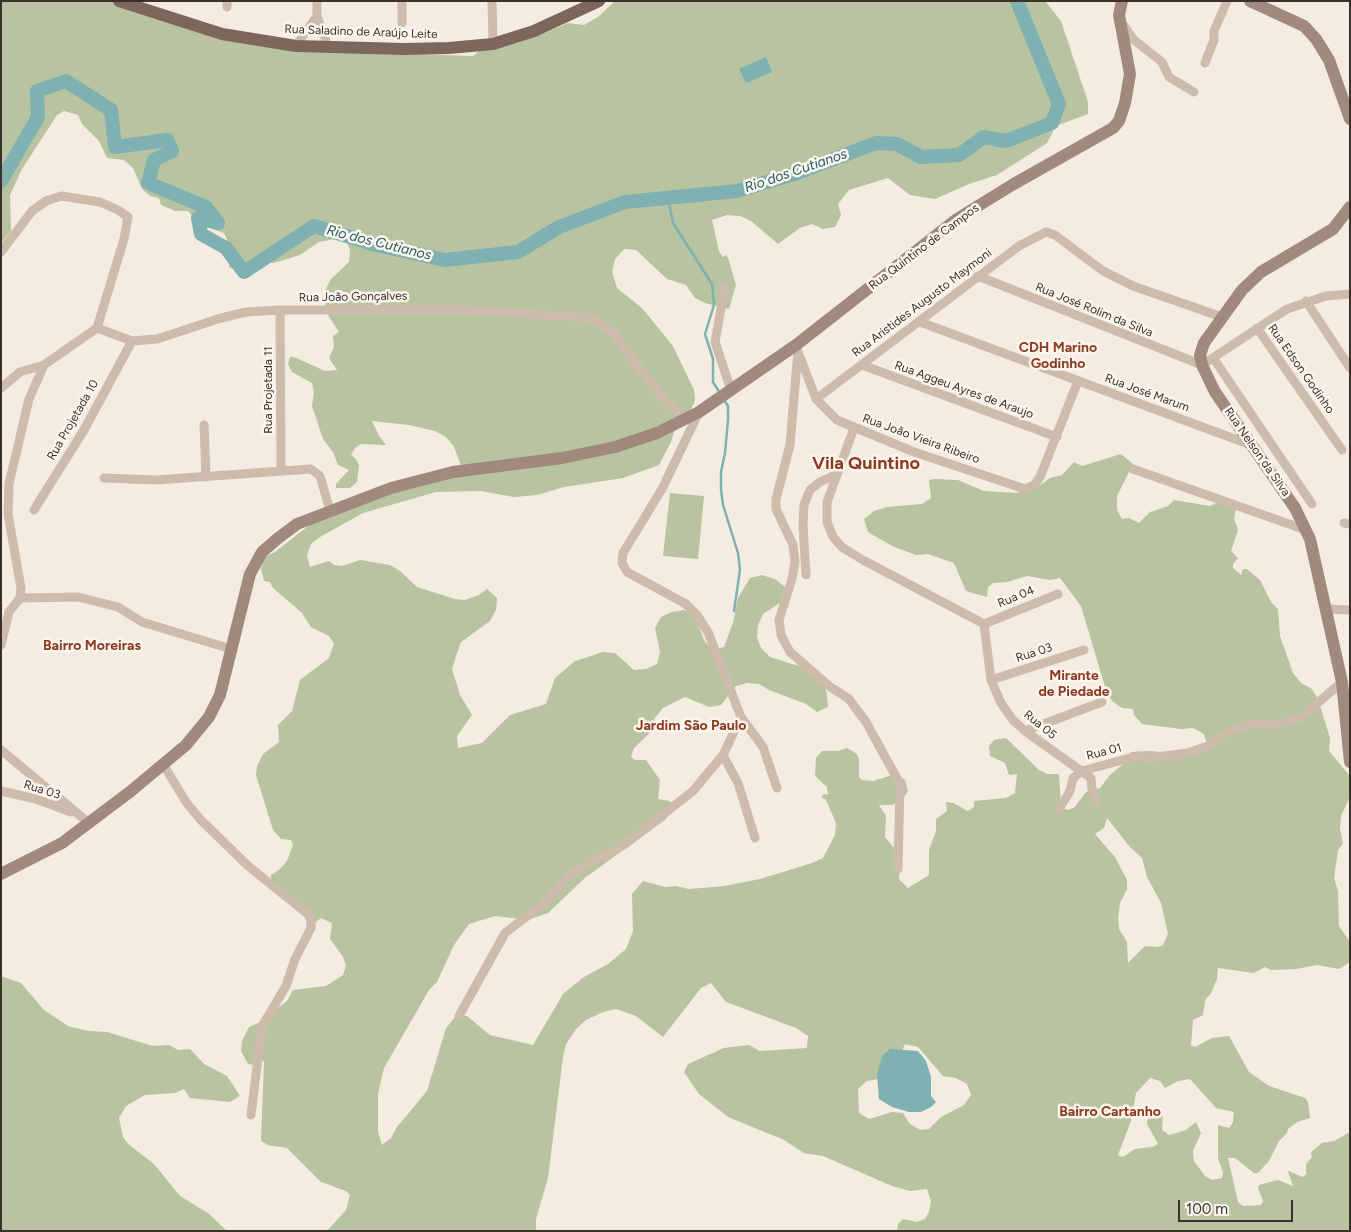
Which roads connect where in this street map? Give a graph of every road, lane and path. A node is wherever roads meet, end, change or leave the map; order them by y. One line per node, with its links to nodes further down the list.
1 (118, 1): 14 (main road, Rua Saladino de Araújo Leite)
2 (317, 1): 11 (street)
3 (402, 1): 12 (street)
4 (492, 1): 13 (street)
5 (599, 1): 9 (main road, Rua Saladino de Araújo Leite)
6 (1122, 1): 10 (main road, Rua Quintino de Campos)
7 (1228, 1): 16 (street)
8 (1250, 1): 18 (main road)
9 (581, 5): 13 (main road, Rua Saladino de Araújo Leite)
10 (1119, 15): 17 (street); 31 (main road, Rua Quintino de Campos)
11 (317, 16): 14 (street); 15 (street)
12 (402, 23)
13 (493, 44): 15 (main road, Rua Saladino de Araújo Leite)
14 (296, 46): 15 (main road, Rua Saladino de Araújo Leite)
15 (328, 46)
16 (1205, 63)
17 (1194, 92)
18 (1350, 119)
19 (1350, 207): 26 (main road)
20 (1, 252): 28 (street)
21 (978, 276): 26 (street, Rua Aristides Augusto Maymoni); 27 (street, Rua Aristides Augusto Maymoni); 35 (street, Rua José Rolim da Silva)
22 (725, 287): 39 (street)
23 (1350, 294): 24 (street)
24 (1306, 301): 29 (street); 36 (street)
25 (280, 310): 30 (street, Rua João Gonçalves); 42 (street, Rua João Gonçalves); 49 (street, Rua Projetada 11)
26 (1222, 317): 35 (main road)
27 (920, 322): 34 (street, Rua Aristides Augusto Maymoni); 37 (street, Rua José Marum)
28 (97, 328): 30 (street, Rua João Gonçalves); 33 (street)
29 (1257, 328): 32 (street); 47 (street, Rua Edson Godinho)
30 (132, 341): 55 (street, Rua Projetada 10)
31 (797, 348): 39 (main road, Rua Quintino de Campos); 40 (street); 84 (street)
32 (1214, 359): 35 (street); 54 (street)
33 (44, 365): 38 (street); 53 (street)
34 (862, 365): 40 (street, Rua Aristides Augusto Maymoni); 45 (street, Rua Aggeu Ayres de Araujo)
35 (1202, 365): 46 (main road, Rua Nelson da Silva)
36 (1350, 368)
37 (1078, 381): 45 (street); 46 (street, Rua José Marum)
38 (1, 388)
39 (729, 391): 41 (main road, Rua Quintino de Campos)
40 (816, 399): 44 (street, Rua João Vieira Ribeiro)
41 (704, 408): 42 (main road, Rua Quintino de Campos); 70 (street)
42 (686, 420): 56 (main road, Rua Quintino de Campos)
43 (204, 425): 51 (street)
44 (854, 428): 45 (street, Rua João Vieira Ribeiro); 50 (street)
45 (1056, 437)
46 (1254, 446): 57 (main road, Rua Nelson da Silva)
47 (1342, 450)
48 (1133, 469): 57 (street)
49 (281, 470): 51 (street); 56 (street)
50 (835, 475): 58 (street); 63 (street)
51 (206, 477): 52 (street)
52 (104, 478)
53 (5, 502): 60 (street)
54 (1312, 504)
55 (34, 510)
56 (330, 510): 65 (main road, Rua Quintino de Campos)
57 (1306, 530): 61 (main road, Rua Nelson da Silva)
58 (806, 575)
59 (1058, 594): 63 (street, Rua 04)
60 (20, 598): 64 (street); 65 (street)
61 (1326, 609): 62 (street); 68 (main road, Rua Nelson da Silva)
62 (1350, 610)
63 (984, 624): 67 (street, Rua 05)
64 (1, 644)
65 (232, 650): 75 (main road, Rua Quintino de Campos)
66 (1084, 650): 67 (street, Rua 03)
67 (991, 680): 71 (street, Rua 05)
68 (1342, 682): 74 (main road, Rua Nelson da Silva); 76 (street, Rua 01)
69 (1102, 702): 71 (street)
70 (741, 717): 73 (street); 77 (street)
71 (1025, 731): 76 (street, Rua 05)
72 (1, 750): 81 (street)
73 (724, 755): 83 (street); 86 (street)
74 (1350, 762)
75 (163, 764): 82 (main road, Rua Quintino de Campos); 87 (street)
76 (1082, 771): 79 (street, Rua 05); 80 (street, Rua 01)
77 (777, 788)
78 (1, 791): 81 (street, Rua 03)
79 (1097, 801)
80 (1059, 809)
81 (76, 813): 82 (street)
82 (89, 824): 85 (main road, Rua Quintino de Campos)
83 (755, 838)
84 (898, 868)
85 (1, 874)
86 (459, 1016)
87 (252, 1115)

